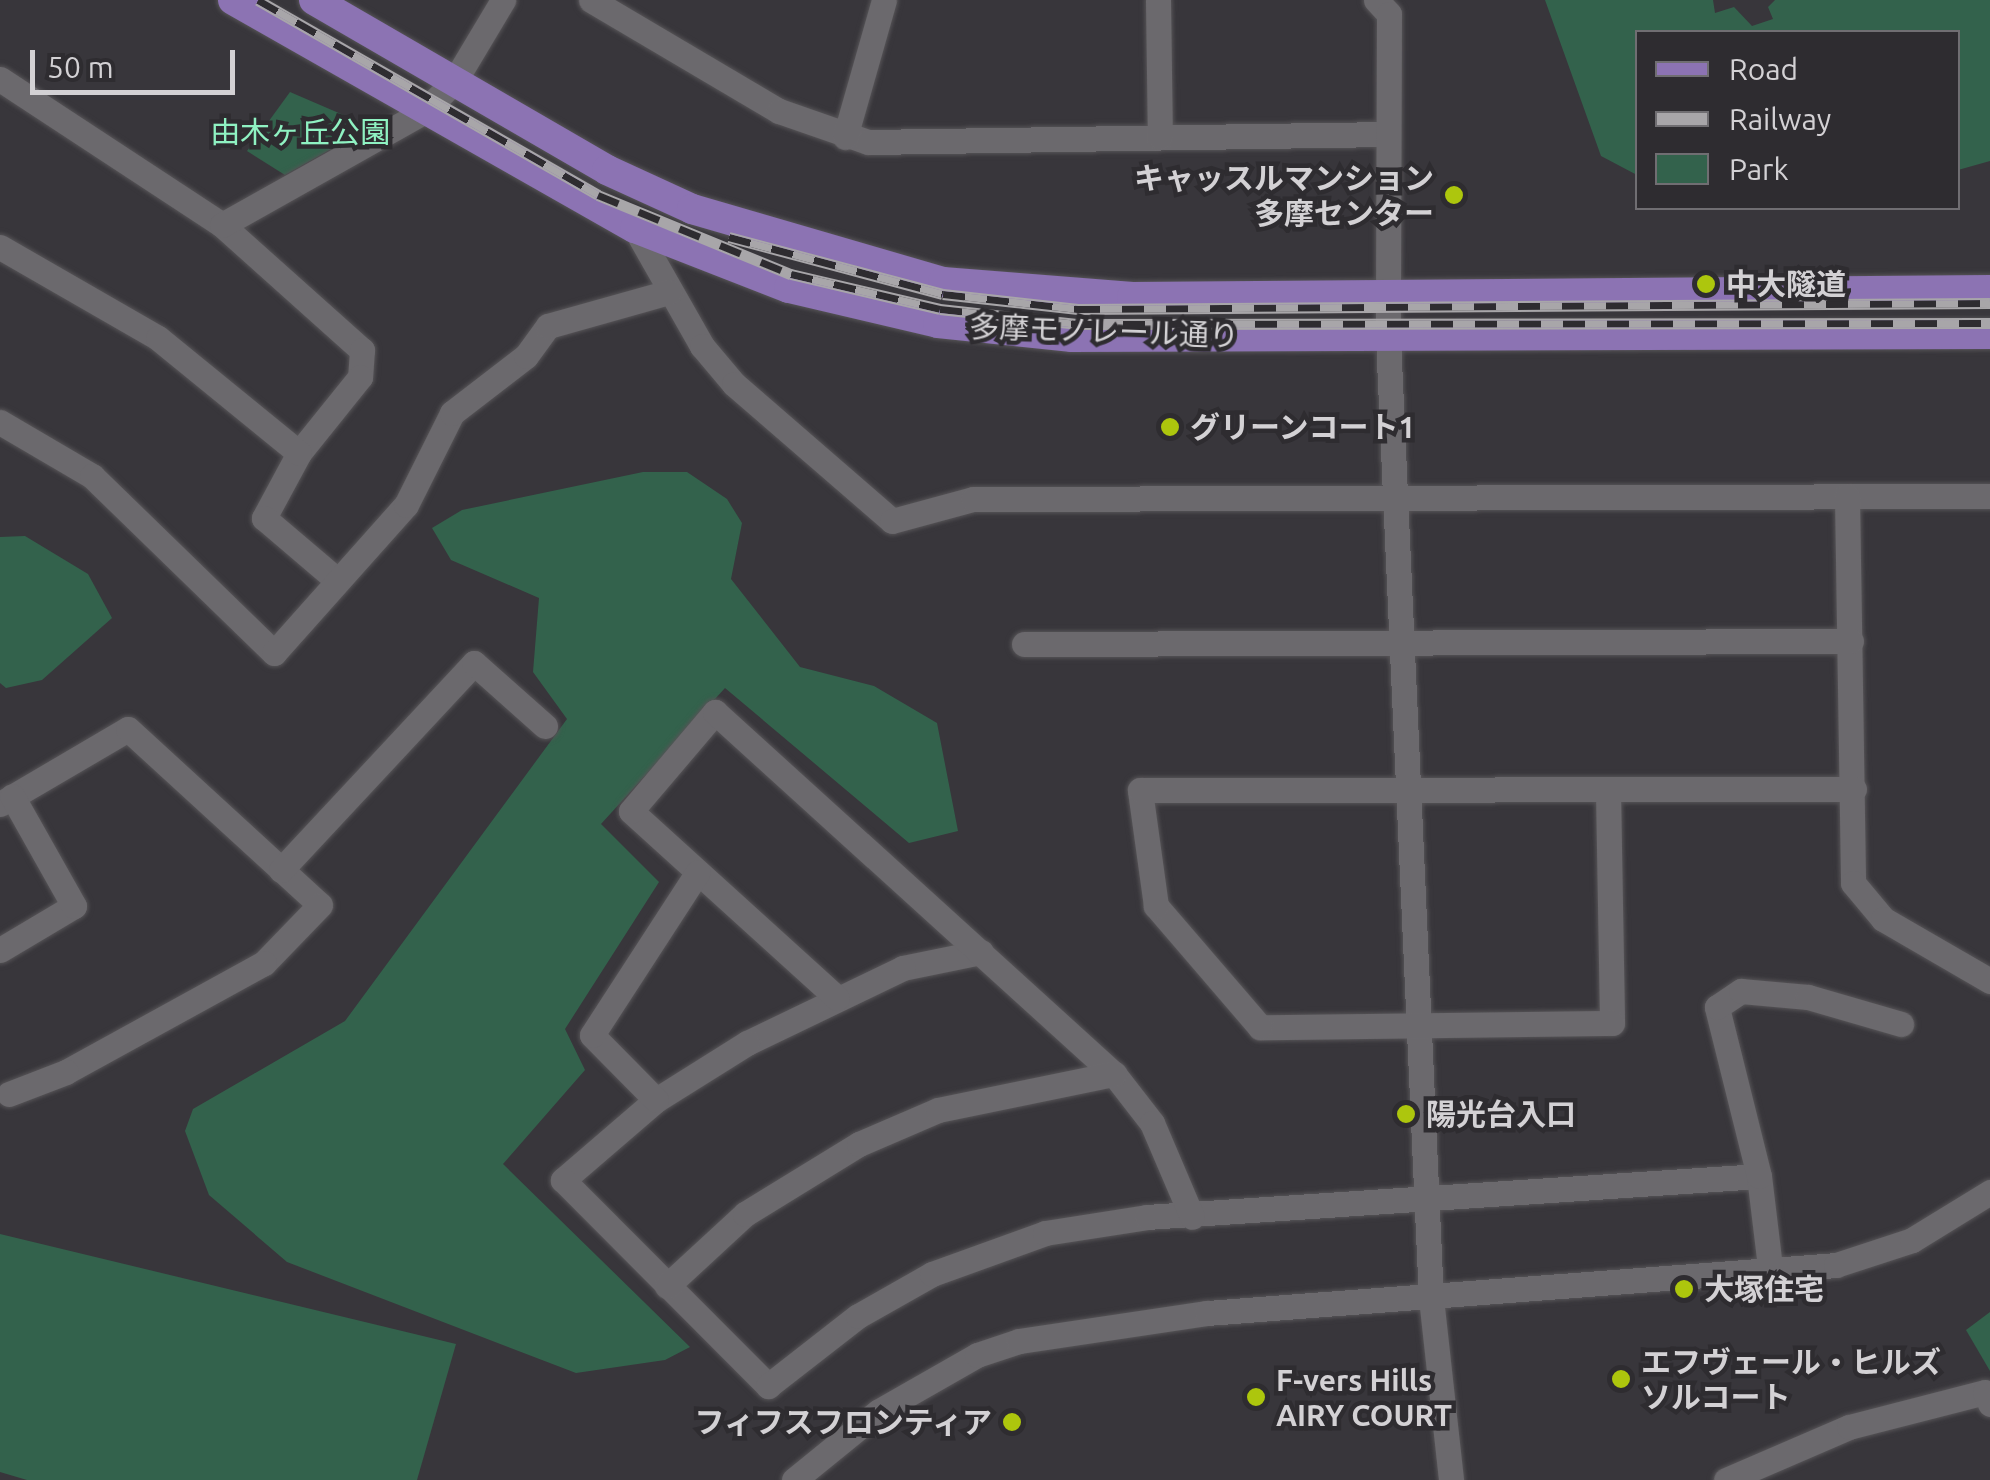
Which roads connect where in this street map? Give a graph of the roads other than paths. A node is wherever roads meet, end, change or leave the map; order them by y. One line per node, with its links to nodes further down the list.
1 (234, 0): 10 (main road, 多摩モノレール通り)
2 (314, 0): 9 (main road, 多摩モノレール通り)
3 (503, 0): 9 (street)
4 (591, 0): 12 (street)
5 (884, 0): 12 (street)
6 (1158, 0): 13 (street)
7 (1376, 0): 11 (street)
8 (0, 78): 14 (street)
9 (454, 82): 10 (street); 19 (main road, 多摩モノレール通り)
10 (423, 112): 14 (street); 15 (main road, 多摩モノレール通り)
11 (1388, 134): 13 (street); 19 (street)
12 (846, 138): 13 (street)
13 (1160, 138)
14 (222, 226): 23 (street)
15 (635, 228): 18 (street); 21 (main road, 多摩モノレール通り)
16 (0, 247): 23 (street)
17 (1990, 290): 19 (main road, 多摩モノレール通り)
18 (669, 292): 26 (street); 27 (street)
19 (1388, 296): 21 (street)
20 (1990, 334): 21 (main road, 多摩モノレール通り)
21 (1388, 338): 26 (street)
22 (0, 422): 27 (street)
23 (299, 453): 27 (street)
24 (1847, 496): 25 (street); 26 (street); 28 (street)
25 (1990, 496)
26 (1395, 499): 29 (street)
27 (338, 581)
28 (1851, 641): 29 (street); 32 (street)
29 (1402, 642): 30 (street); 33 (street)
30 (1024, 644)
31 (545, 726): 36 (street)
32 (1854, 789): 34 (street); 40 (street)
33 (1408, 790): 34 (street); 42 (street); 42 (street)
34 (1608, 790): 42 (street)
35 (6, 800): 36 (street); 38 (street)
36 (282, 870): 45 (street)
37 (698, 872): 39 (street); 41 (street); 46 (street)
38 (0, 950)
39 (981, 952): 41 (street); 44 (street)
40 (1990, 982)
41 (836, 998): 46 (street)
42 (1418, 1023): 49 (street)
43 (1900, 1024): 47 (street)
44 (1114, 1074): 50 (street); 52 (street)
45 (10, 1094)
46 (656, 1100): 52 (street)
47 (1759, 1176): 49 (street); 51 (street)
48 (1990, 1192): 51 (street)
49 (1427, 1199): 50 (street); 53 (street)
50 (1192, 1217): 52 (street)
51 (1771, 1275): 53 (street)
52 (667, 1286)
53 (1431, 1298): 55 (street); 58 (street)
54 (1990, 1404): 59 (street)
55 (878, 1411): 56 (street); 57 (street)
56 (895, 1433)
57 (794, 1480)
58 (1450, 1480)
59 (1726, 1480)

